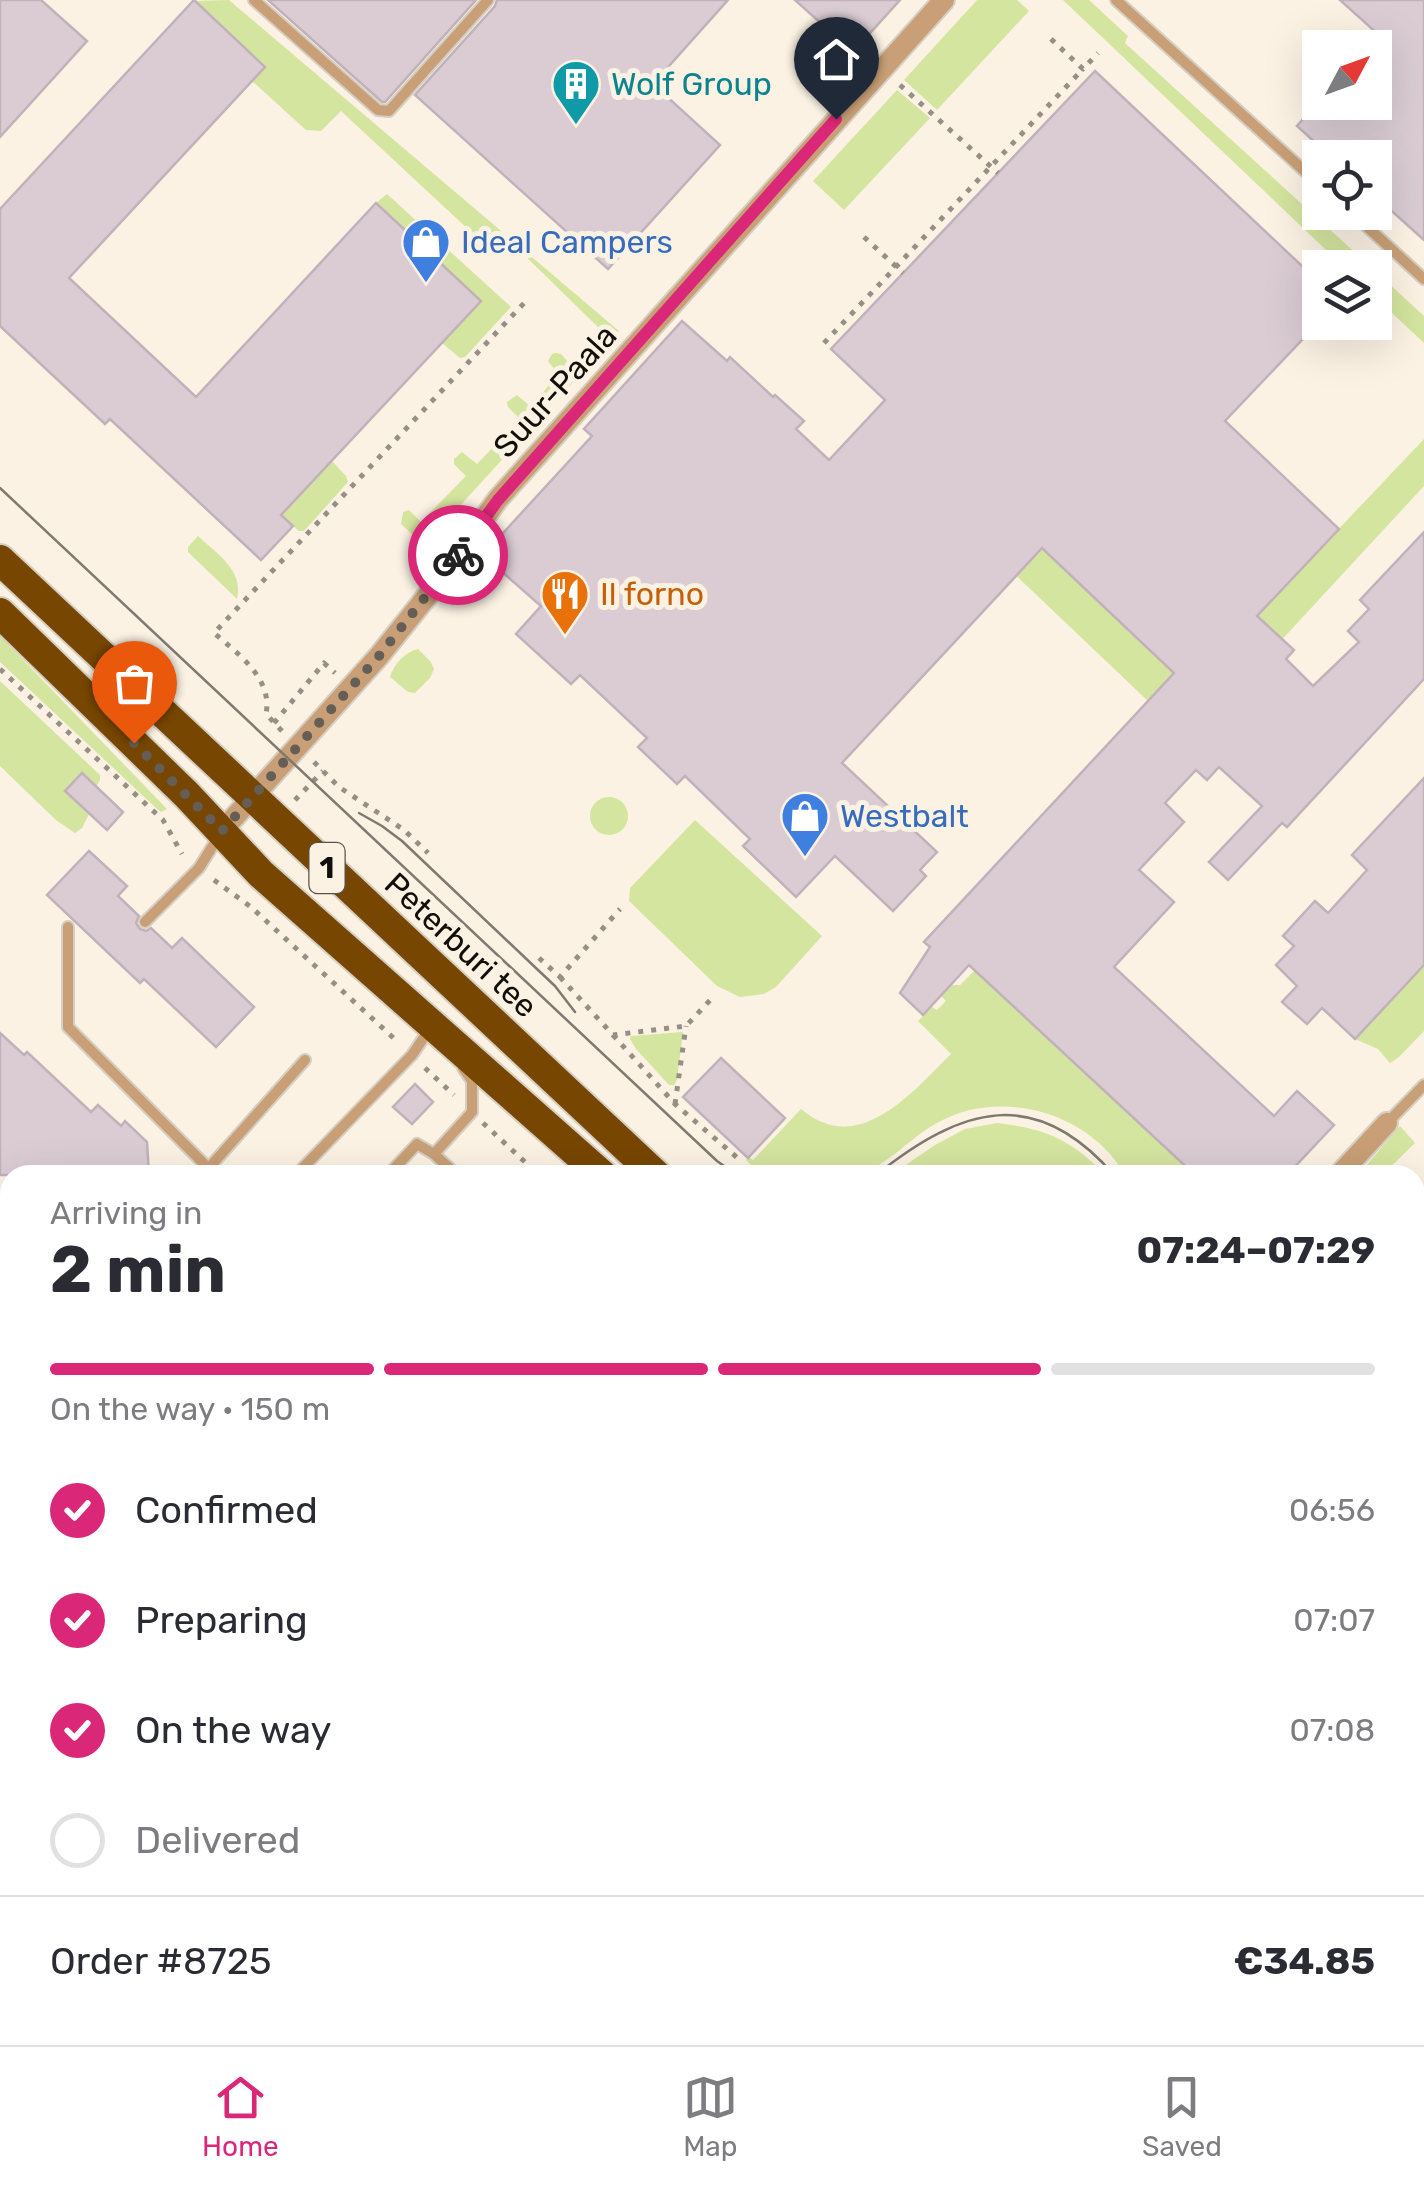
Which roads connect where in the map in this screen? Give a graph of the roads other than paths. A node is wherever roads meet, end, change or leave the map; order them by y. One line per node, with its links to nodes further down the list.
1 (254, 0): 2 (lane)
2 (488, 0)
3 (944, 0): 10 (street, Suur-Paala)
4 (1116, 0): 5 (lane)
5 (1302, 169)
6 (1370, 230): 7 (lane)
7 (1424, 279)
8 (0, 560): 10 (highway, Peterburi tee / 1)
9 (0, 612): 11 (highway, 1)
10 (253, 796): 11 (street, Suur-Paala); 25 (highway, Peterburi tee / 1)
11 (222, 831): 12 (lane); 14 (highway, 1)
12 (145, 922)
13 (68, 927): 19 (lane)
14 (432, 1024): 18 (lane); 21 (lane); 24 (highway, 1)
15 (305, 1060): 20 (lane)
16 (1422, 1090): 17 (lane)
17 (1387, 1122): 26 (street)
18 (434, 1154): 22 (lane); 23 (lane)
19 (204, 1165)
20 (217, 1165)
21 (306, 1165)
22 (397, 1165)
23 (446, 1165)
24 (591, 1165)
25 (645, 1165)
26 (1348, 1165)

